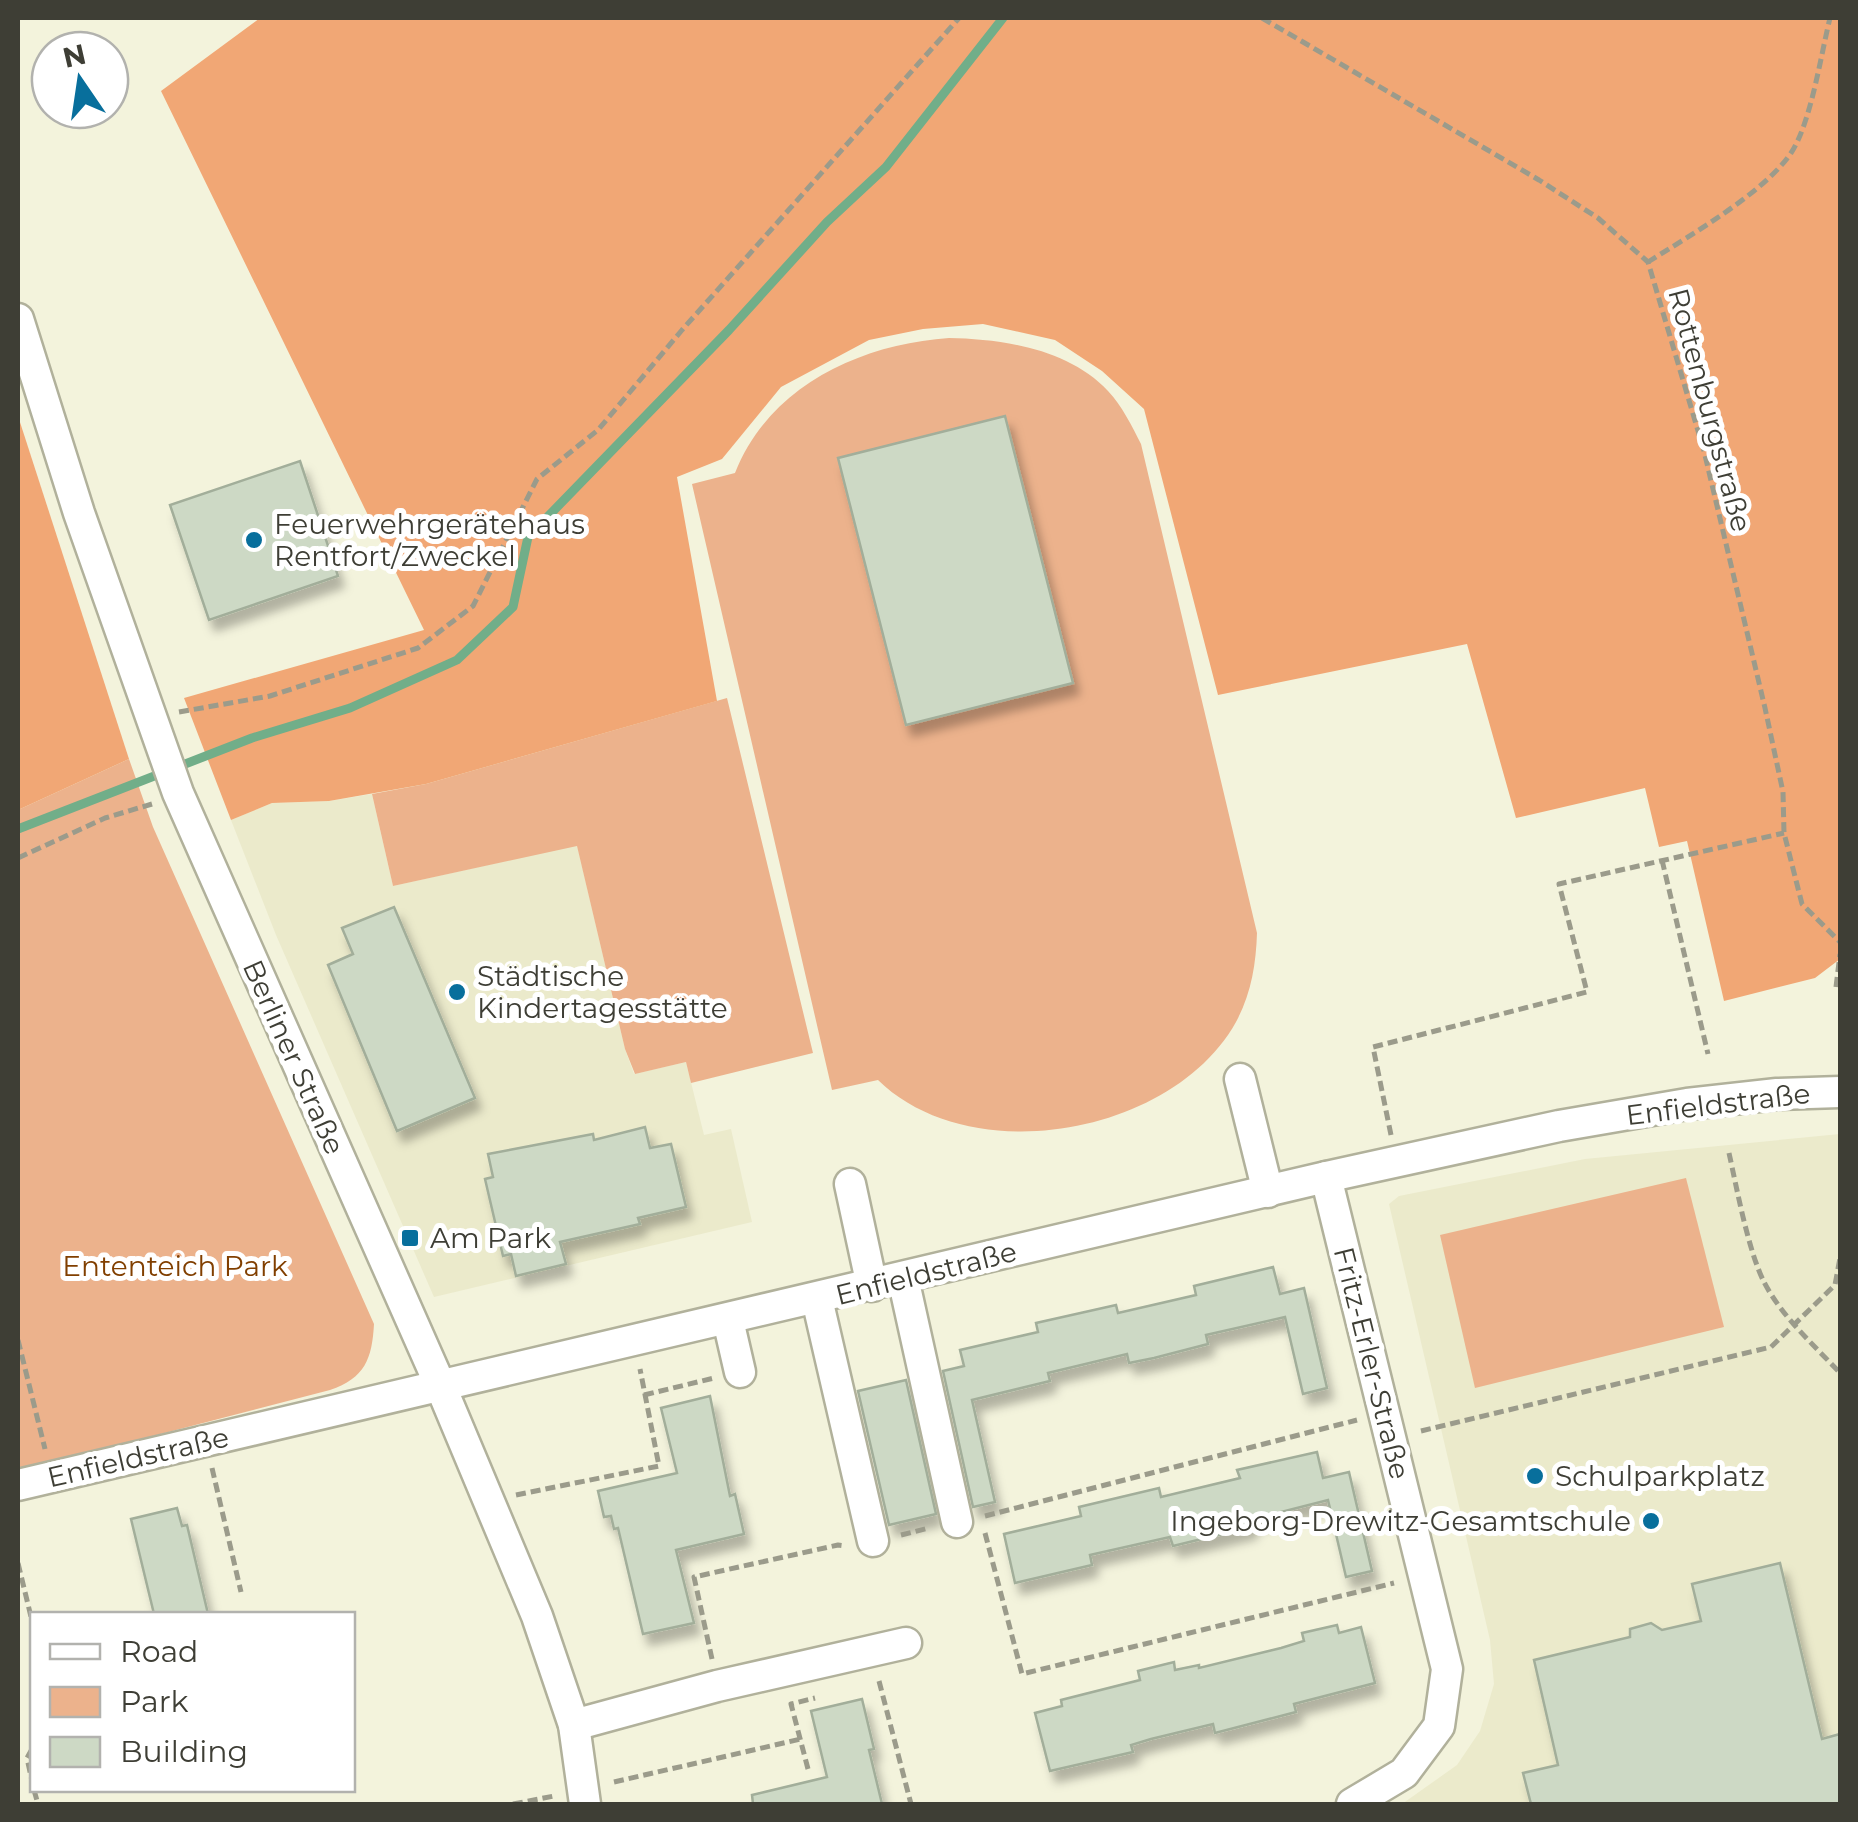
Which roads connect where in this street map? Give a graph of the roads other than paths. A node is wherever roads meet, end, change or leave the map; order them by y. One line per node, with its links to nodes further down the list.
1 (18, 319): 12 (street, Berliner Straße)
2 (1240, 1079): 6 (street)
3 (1840, 1092): 4 (street, Enfieldstraße)
4 (1326, 1177): 6 (street, Enfieldstraße); 19 (street, Fritz-Erler-Straße)
5 (850, 1184): 8 (street)
6 (1268, 1192): 7 (street, Enfieldstraße)
7 (903, 1278): 8 (street, Enfieldstraße); 14 (street)
8 (872, 1286): 9 (street, Enfieldstraße)
9 (817, 1299): 10 (street, Enfieldstraße); 15 (street)
10 (728, 1320): 11 (street); 12 (street, Enfieldstraße)
11 (740, 1372)
12 (441, 1387): 13 (street, Enfieldstraße); 17 (street, Berliner Straße)
13 (18, 1485)
14 (957, 1522)
15 (861, 1544)
16 (906, 1643): 17 (street)
17 (574, 1725): 18 (street, Berliner Straße)
18 (584, 1797)
19 (1352, 1804)

